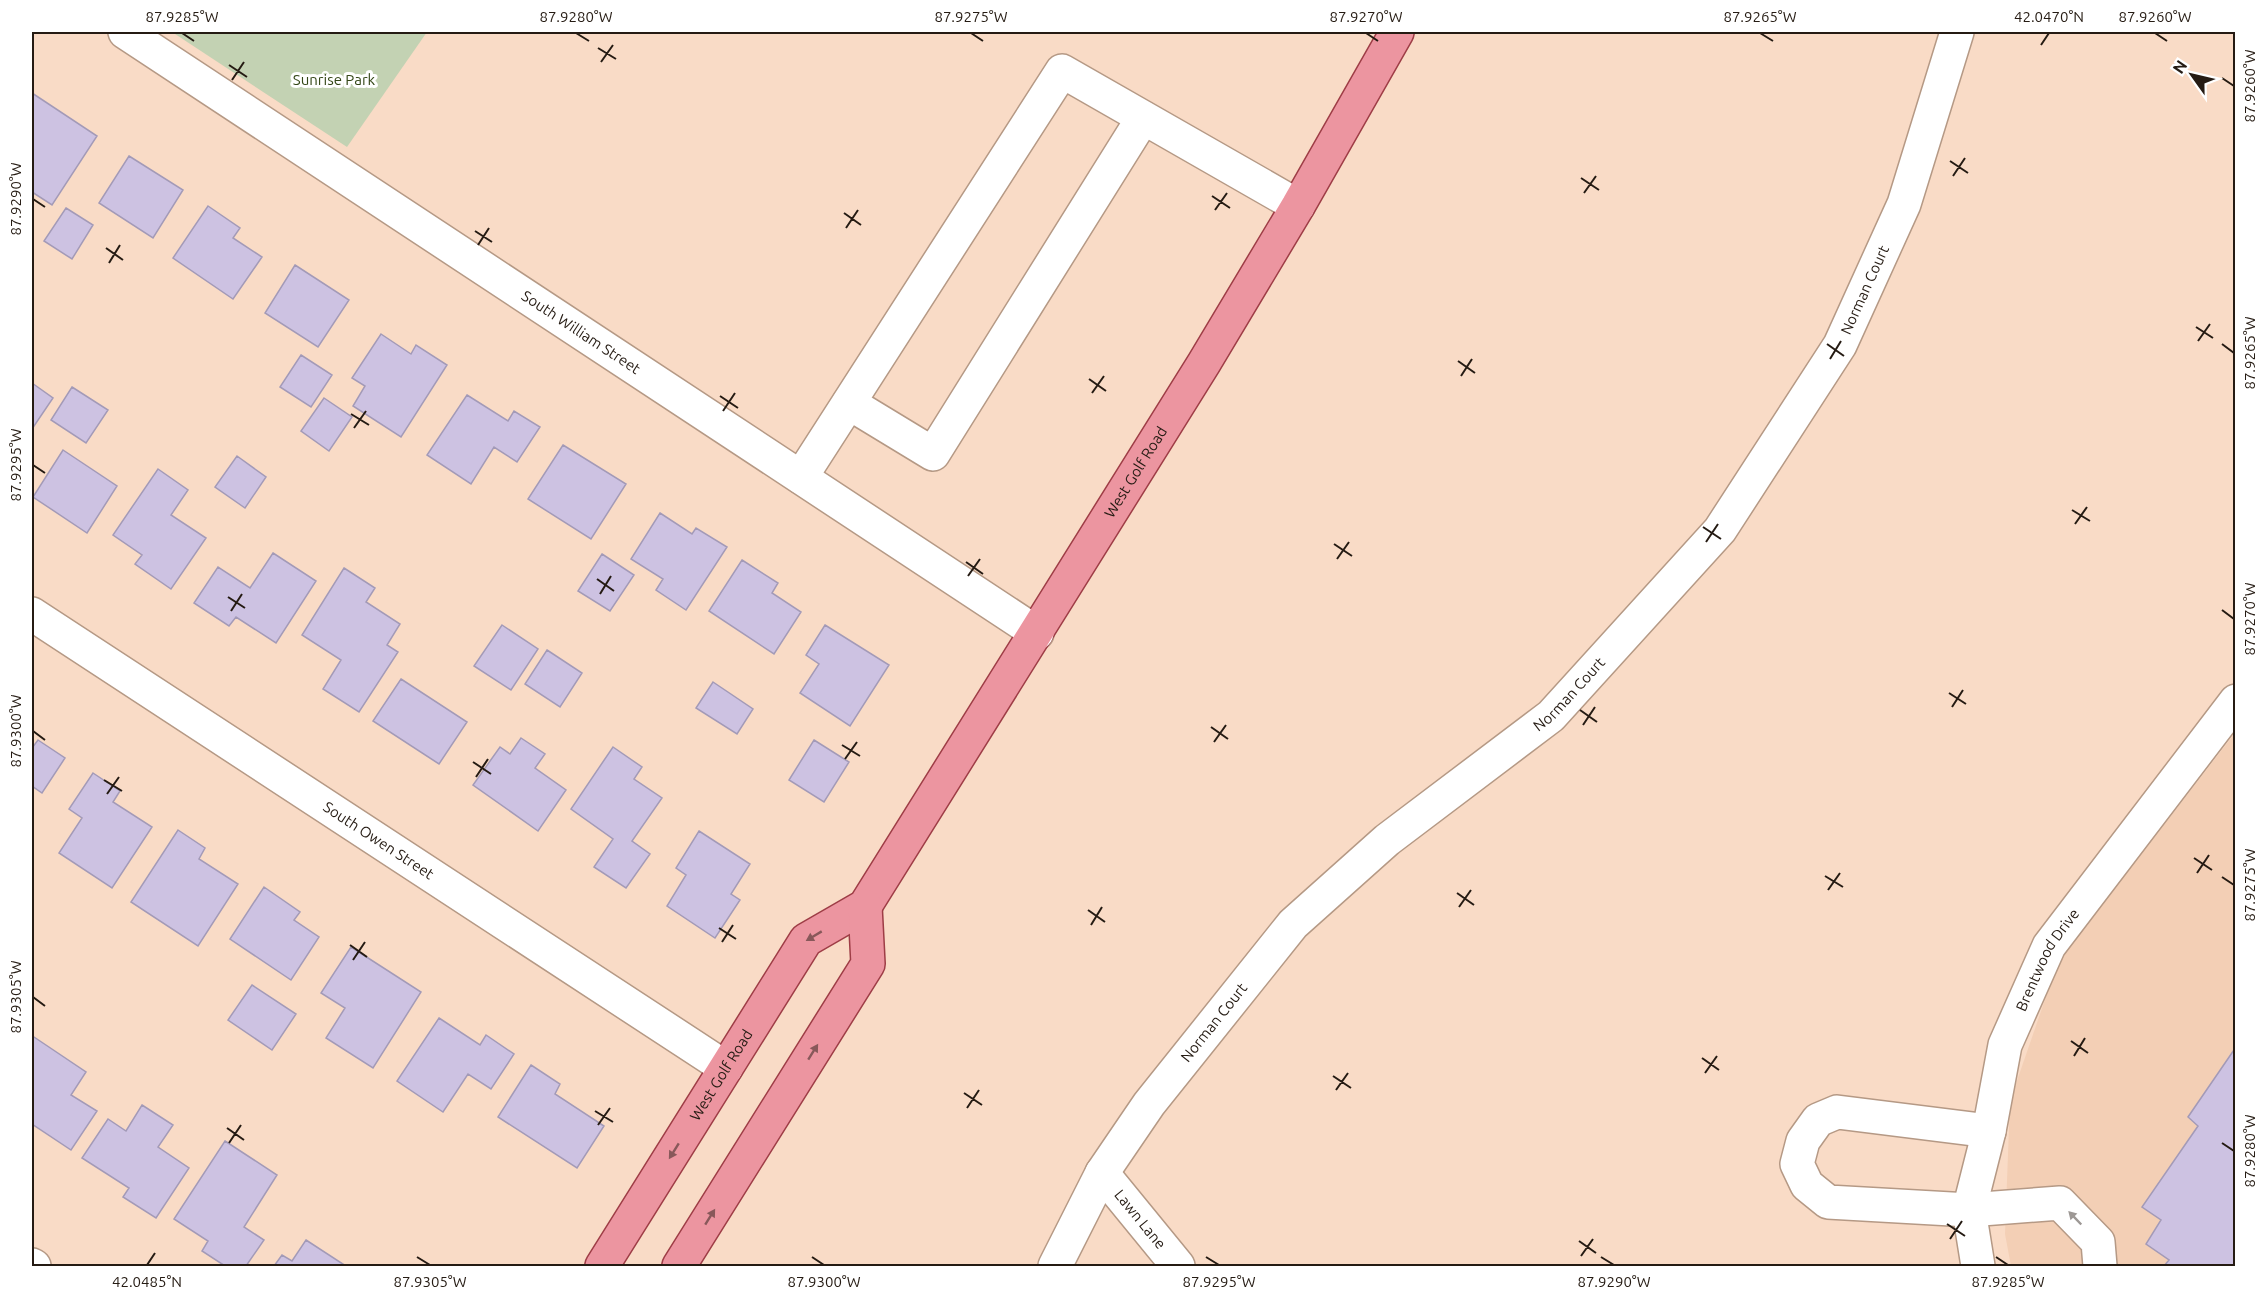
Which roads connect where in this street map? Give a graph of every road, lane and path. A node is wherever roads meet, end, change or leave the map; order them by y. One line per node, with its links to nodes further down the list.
1 (124, 32): 7 (street, South William Street)
2 (1397, 32): 5 (main road, West Golf Road)
3 (1957, 32): 14 (street, Norman Court)
4 (1143, 118): 5 (street); 6 (street); 6 (street)
5 (1298, 206): 9 (main road, West Golf Road)
6 (849, 403): 7 (street)
7 (801, 477): 9 (street, South William Street)
8 (32, 614): 12 (street, South Owen Street)
9 (1037, 633): 11 (main road, West Golf Road)
10 (2235, 701): 13 (street, Brentwood Drive)
11 (865, 906): 12 (main road, West Golf Road, one-way to 12); 17 (main road, one-way to 11)
12 (726, 1068): 16 (main road, West Golf Road, one-way to 16)
13 (1989, 1131): 15 (street, Brentwood Drive); 15 (street)
14 (1102, 1173): 18 (street, Norman Court); 19 (street, Lawn Lane)
15 (1969, 1210): 20 (street, Brentwood Drive); 21 (street, one-way to 15)
16 (602, 1266)
17 (679, 1266)
18 (1054, 1266)
19 (1178, 1266)
20 (1978, 1266)
21 (2100, 1266)

